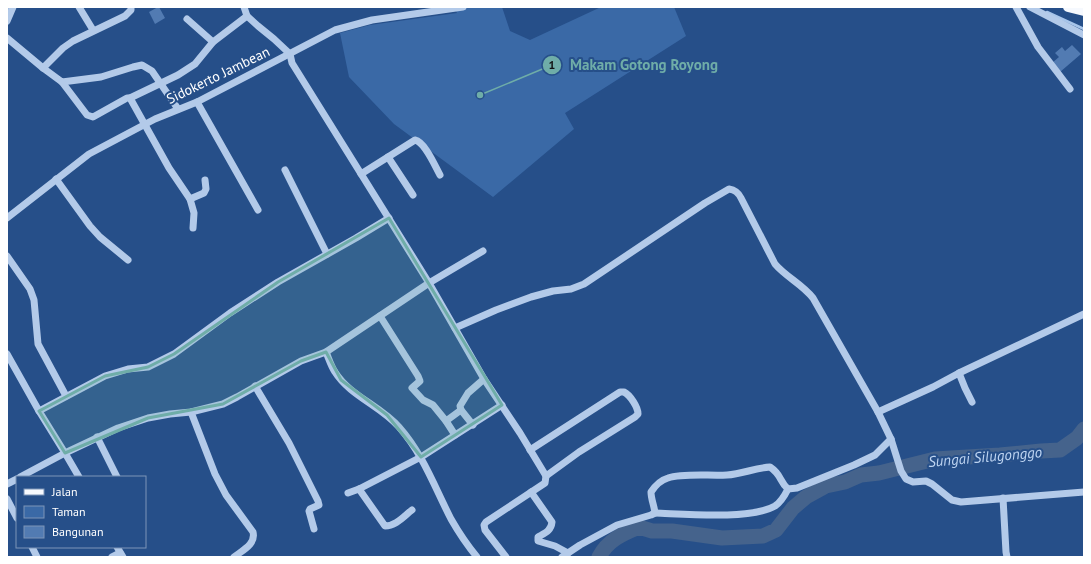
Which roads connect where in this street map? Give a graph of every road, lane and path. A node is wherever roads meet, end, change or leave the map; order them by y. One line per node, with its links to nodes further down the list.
1 (13, 7): 13 (street)
2 (79, 7): 14 (street)
3 (132, 7): 14 (street)
4 (244, 7): 11 (street)
5 (460, 7): 6 (street, Sidokerto Jambean); 18 (street, Sidokerto Jambean)
6 (463, 7)
7 (1016, 7): 22 (street)
8 (1030, 7): 15 (street)
9 (1068, 7): 10 (main road)
10 (1084, 11)
11 (247, 16): 17 (street); 18 (street)
12 (187, 19): 17 (street)
13 (7, 21)
14 (93, 30): 19 (street)
15 (1084, 35)
16 (7, 38): 19 (street)
17 (213, 42): 21 (street)
18 (290, 54): 24 (street, Sidokerto Jambean); 29 (street)
19 (43, 68): 20 (street)
20 (62, 82): 21 (street); 23 (street)
21 (162, 83): 23 (street); 25 (street)
22 (1070, 89)
23 (130, 98): 26 (street)
24 (196, 102): 25 (street, Sidokerto Jambean); 35 (street)
25 (178, 109): 26 (street, Sidokerto Jambean)
26 (144, 126): 31 (street, Sidokerto Jambean); 34 (street)
27 (388, 157): 29 (street); 30 (street); 33 (street)
28 (285, 170): 40 (street)
29 (361, 174): 37 (street)
30 (440, 175)
31 (56, 179): 36 (street, Sidokerto Jambean); 42 (street)
32 (205, 180): 34 (street)
33 (413, 195)
34 (190, 199): 38 (street)
35 (258, 210)
36 (7, 218)
37 (388, 218): 40 (street); 43 (street)
38 (192, 228)
39 (482, 251): 43 (street)
40 (327, 254): 52 (street)
41 (7, 256): 52 (street)
42 (128, 260)
43 (429, 283): 45 (street); 46 (street)
44 (1084, 314): 49 (street)
45 (380, 316): 47 (street); 59 (street)
46 (455, 328): 50 (street); 58 (street)
47 (326, 352): 51 (street); 66 (street)
48 (7, 354): 56 (street)
49 (959, 373): 53 (street); 58 (street)
50 (484, 379): 54 (street); 55 (street)
51 (255, 386): 57 (street); 83 (street)
52 (66, 396): 56 (street)
53 (972, 402)
54 (502, 405): 60 (street); 64 (street)
55 (461, 410): 59 (street); 60 (street)
56 (38, 411): 65 (street)
57 (191, 412): 62 (street); 89 (street)
58 (878, 412): 63 (street)
59 (446, 420): 61 (street)
60 (473, 425): 61 (street)
61 (455, 435): 66 (street)
62 (97, 437): 65 (street); 69 (street)
63 (891, 439): 73 (street); 78 (street)
64 (530, 450): 70 (street); 70 (street)
65 (65, 453): 67 (street); 68 (street)
66 (421, 457): 74 (street); 90 (street)
67 (22, 476)
68 (78, 476)
69 (116, 476)
70 (546, 476): 75 (street)
71 (16, 480): 72 (street)
72 (7, 484)
73 (788, 489): 81 (street); 81 (street)
74 (359, 490): 77 (street); 80 (street)
75 (531, 492): 86 (street); 91 (street)
76 (1084, 492): 78 (street)
77 (348, 493)
78 (1003, 498): 92 (street)
79 (7, 499): 82 (street)
80 (412, 510)
81 (655, 512): 86 (street)
82 (16, 516)
83 (314, 529)
84 (32, 548): 87 (street)
85 (120, 552): 88 (street)
86 (565, 555)
87 (37, 557)
88 (112, 557)
89 (234, 557)
90 (477, 557)
91 (506, 557)
92 (1007, 557)

